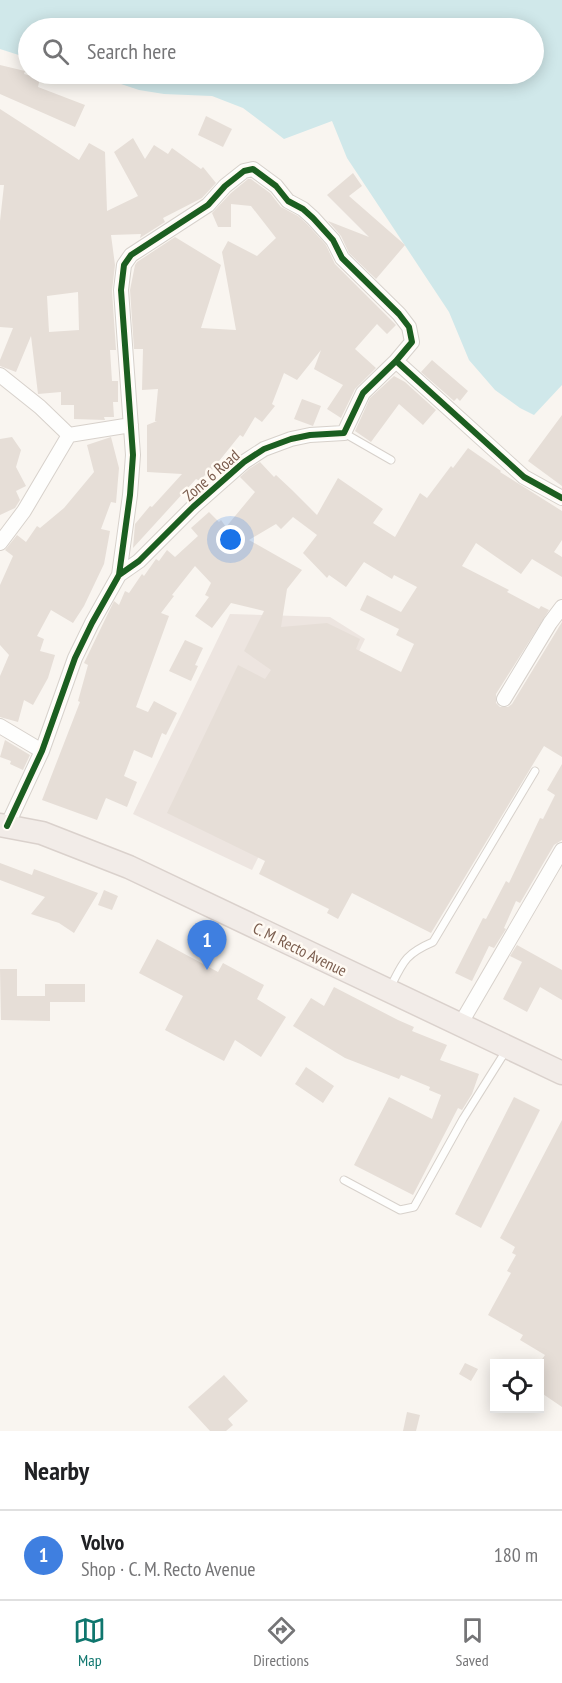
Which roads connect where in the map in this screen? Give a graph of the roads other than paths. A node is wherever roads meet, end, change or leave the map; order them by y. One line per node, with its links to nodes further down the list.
1 (396, 361): 3 (street); 4 (street); 7 (street)
2 (0, 375): 5 (street)
3 (131, 425): 5 (street); 9 (street)
4 (344, 433): 6 (lane); 9 (street, Zone 6 Road)
5 (69, 435): 8 (street)
6 (391, 460)
7 (562, 498)
8 (0, 543)
9 (119, 575): 13 (street, Zone 6 Road)
10 (562, 607): 11 (street)
11 (504, 699)
12 (0, 726): 13 (street)
13 (42, 751): 15 (street, Zone 6 Road)
14 (535, 771): 17 (lane)
15 (3, 825): 17 (highway, C. M. Recto Avenue)
16 (562, 850): 18 (street)
17 (388, 991): 18 (highway, C. M. Recto Avenue)
18 (461, 1023): 19 (highway, C. M. Recto Avenue)
19 (508, 1047): 20 (highway, C. M. Recto Avenue); 21 (lane)
20 (562, 1073)
21 (344, 1180)

